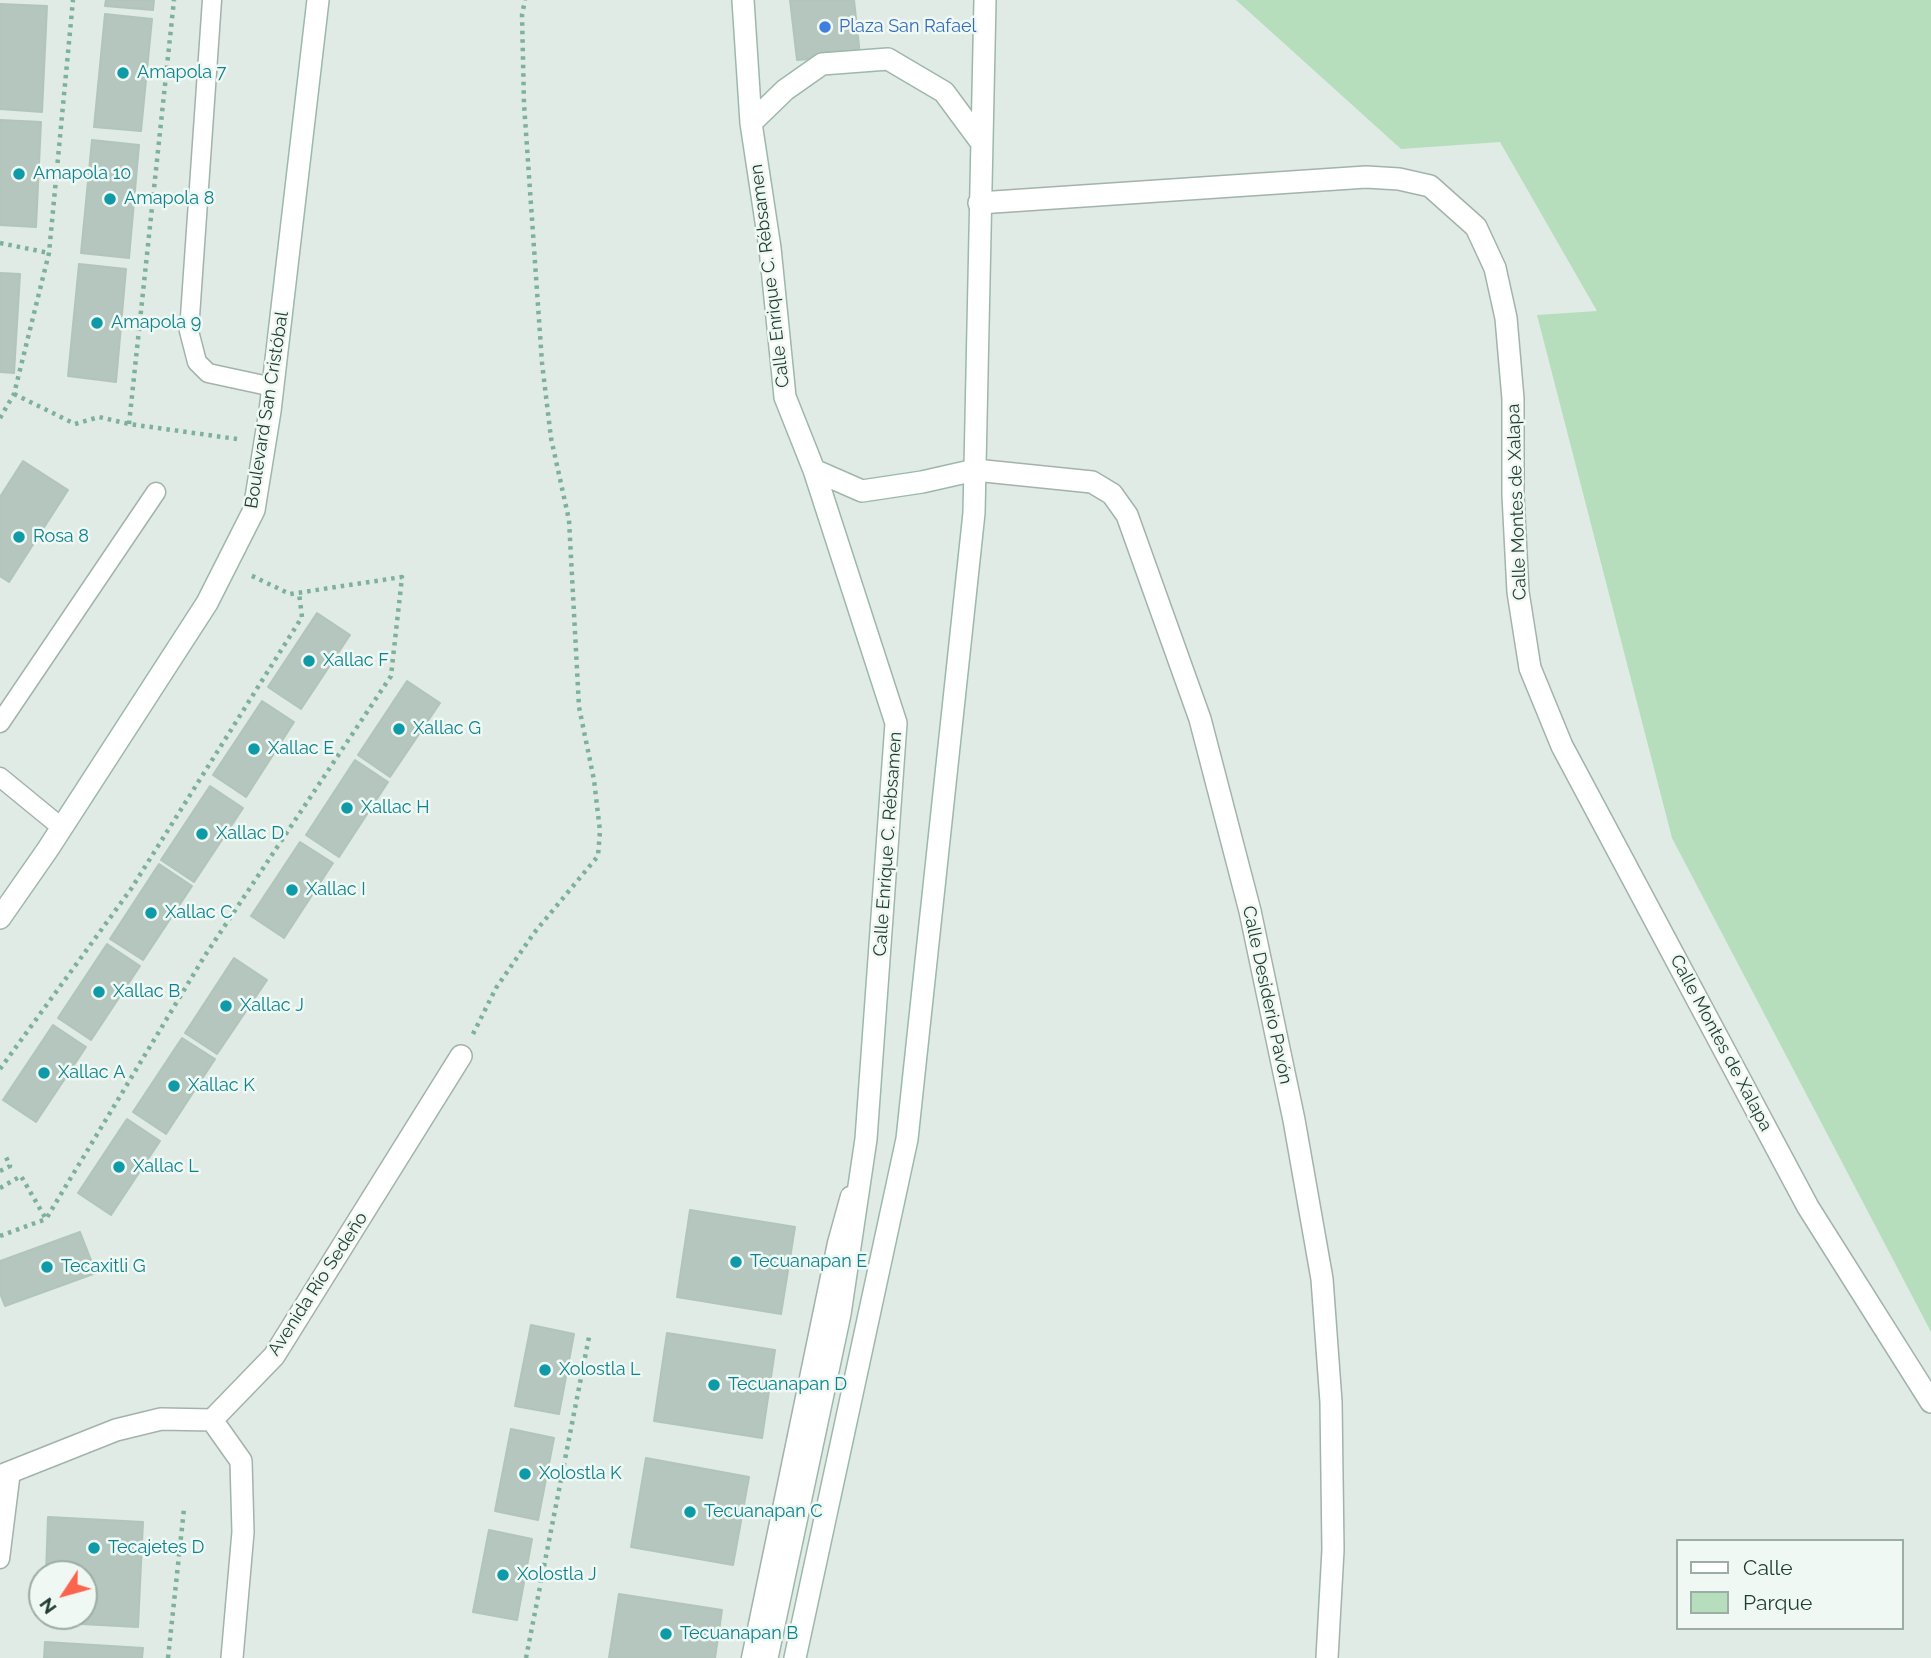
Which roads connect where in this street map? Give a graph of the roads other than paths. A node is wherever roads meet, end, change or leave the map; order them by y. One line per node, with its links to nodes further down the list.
1 (212, 0): 8 (lane)
2 (318, 0): 8 (street, Boulevard San Cristóbal)
3 (743, 0): 5 (street, Calle Enrique C. Rébsamen)
4 (985, 0): 6 (street)
5 (751, 123): 6 (street); 9 (street, Calle Enrique C. Rébsamen)
6 (981, 142): 7 (street)
7 (979, 203): 10 (street); 18 (street, Calle Montes de Xalapa)
8 (273, 387): 14 (street, Boulevard San Cristóbal)
9 (814, 470): 10 (street, Calle Desiderio Pavón); 17 (street, Calle Enrique C. Rébsamen)
10 (975, 470): 25 (street); 26 (street, Calle Desiderio Pavón)
11 (156, 492): 12 (lane)
12 (0, 723)
13 (0, 777): 14 (lane)
14 (61, 827): 15 (street, Boulevard San Cristóbal)
15 (0, 918)
16 (461, 1056): 19 (street, Avenida Río Sedeño)
17 (866, 1139): 23 (lane); 24 (street, Calle Enrique C. Rébsamen)
18 (1931, 1402)
19 (212, 1420): 20 (street); 22 (street)
20 (6, 1474): 21 (lane)
21 (0, 1559)
22 (232, 1658)
23 (751, 1658)
24 (768, 1658)
25 (795, 1658)
26 (1327, 1658)

